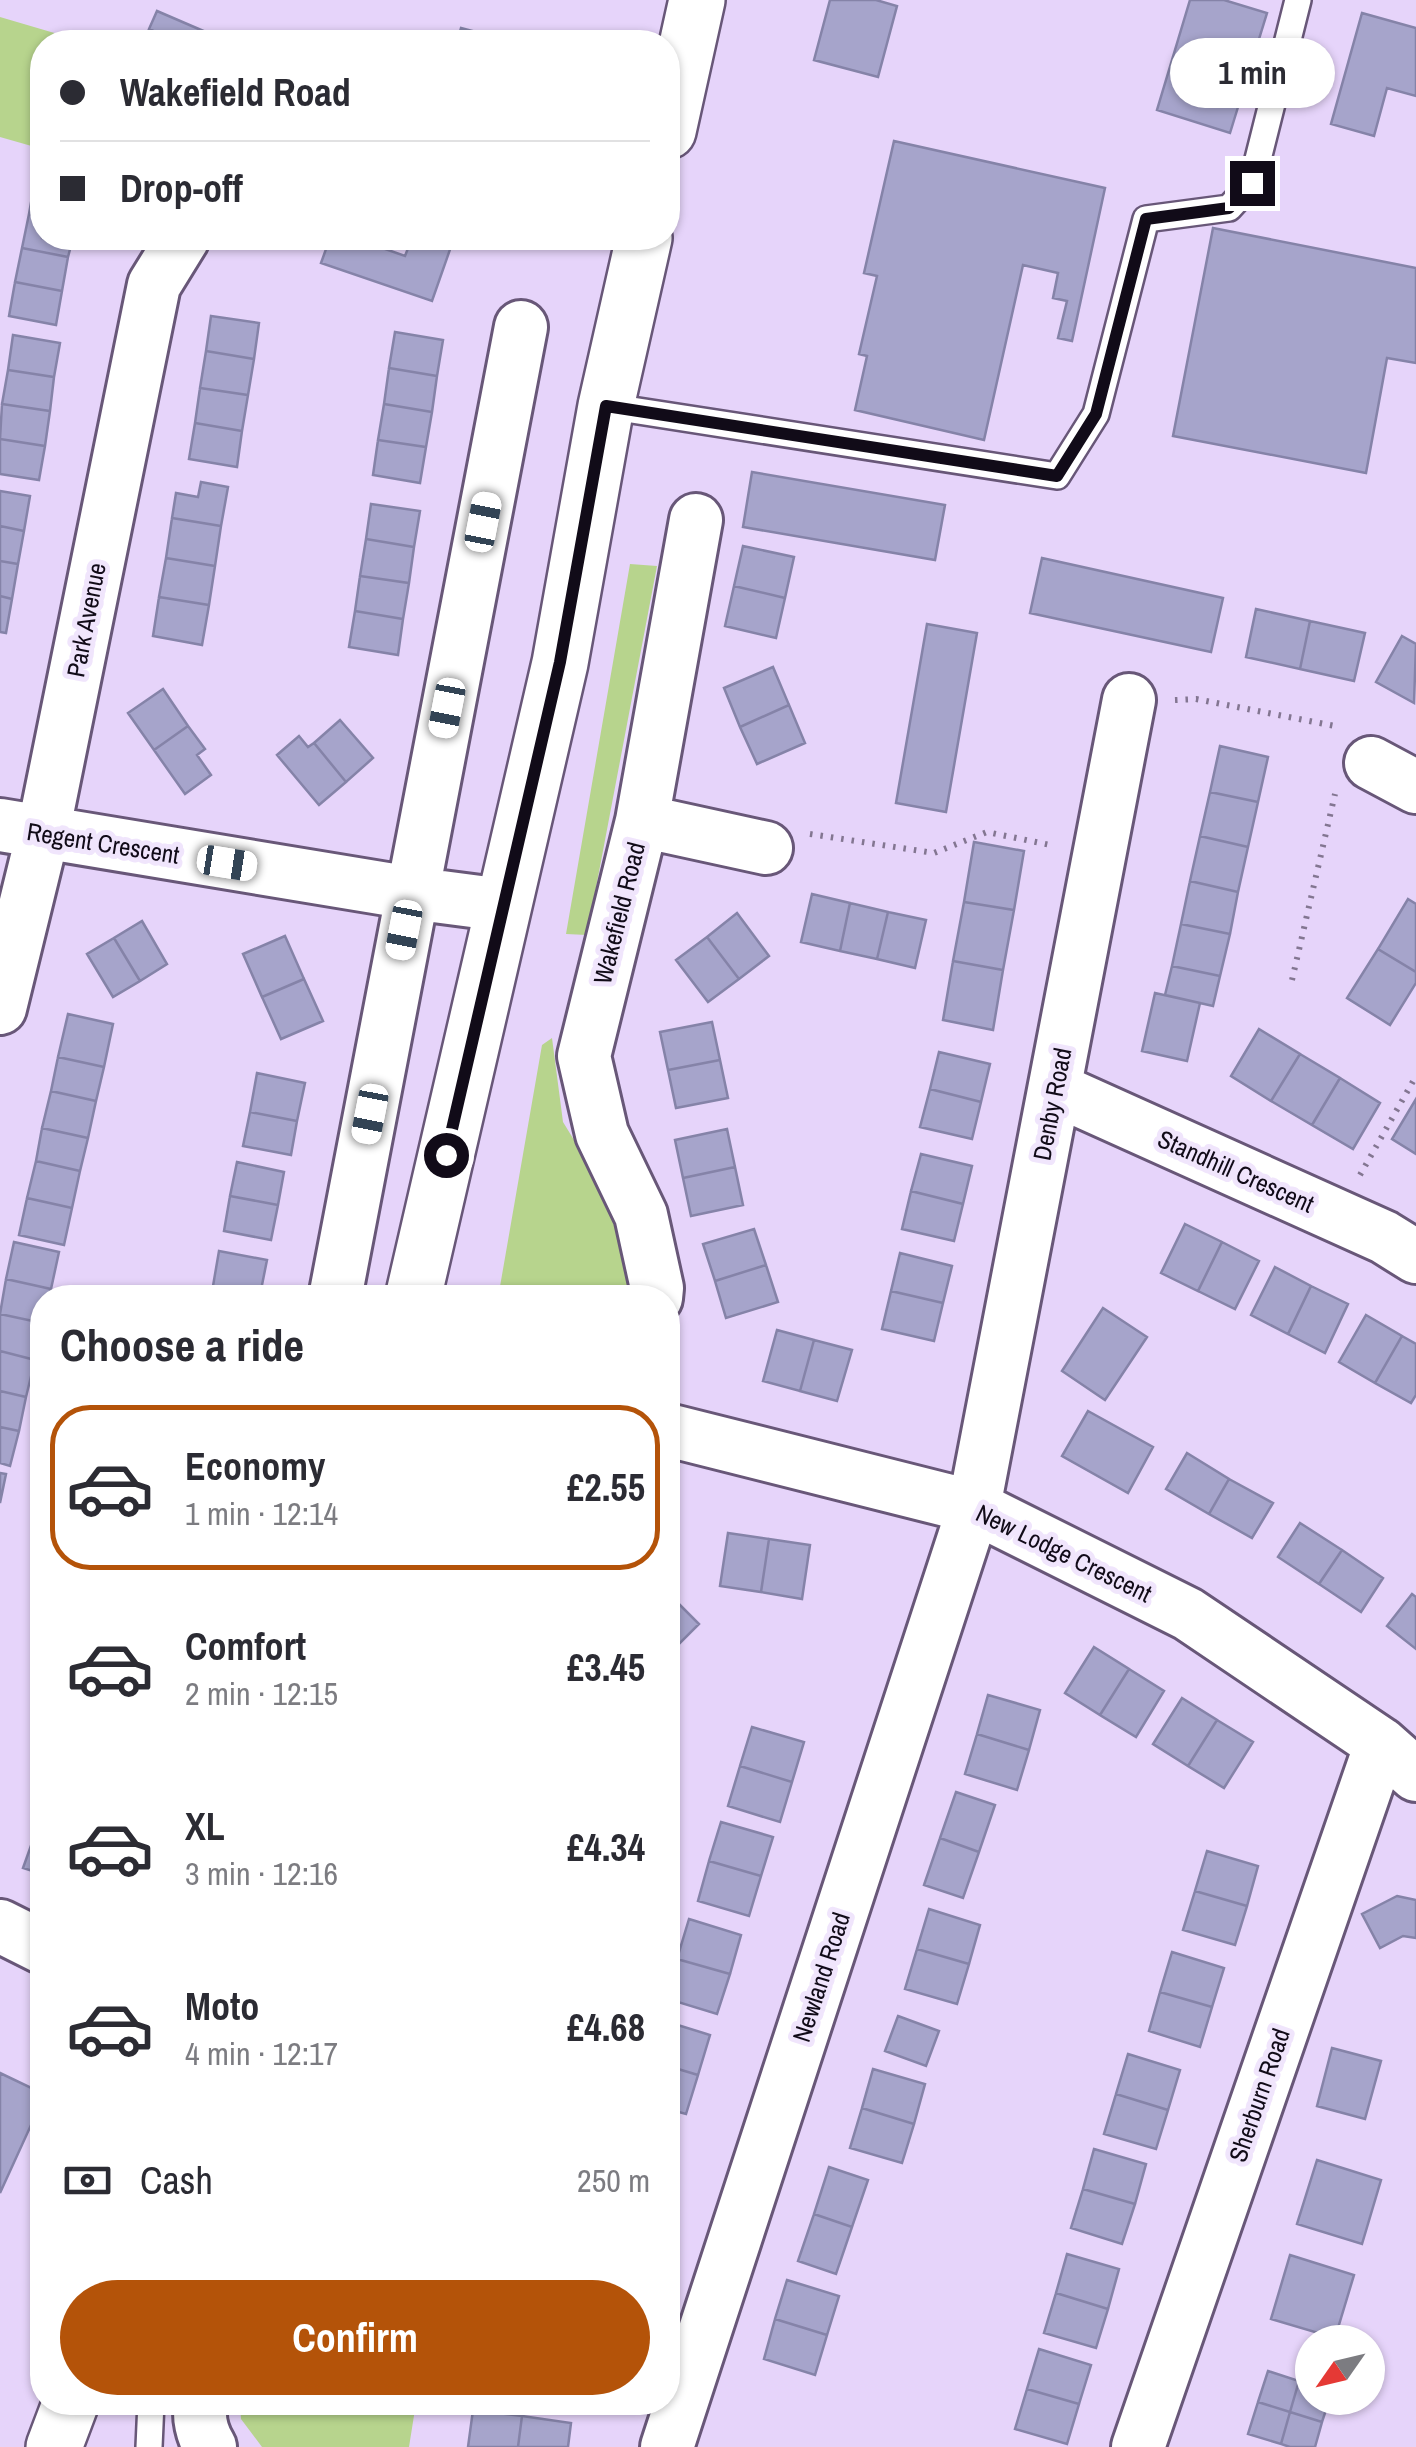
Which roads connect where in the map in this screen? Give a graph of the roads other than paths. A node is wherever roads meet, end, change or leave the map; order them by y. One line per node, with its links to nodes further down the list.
1 (697, 0): 3 (main road)
2 (1298, 0): 7 (lane)
3 (680, 77)
4 (176, 250): 11 (street, Park Avenue)
5 (641, 250): 7 (main road)
6 (521, 327): 13 (street)
7 (606, 406): 14 (main road)
8 (696, 520): 10 (street, Wakefield Road)
9 (1129, 700): 16 (street, Denby Road)
10 (642, 821): 12 (street); 20 (street, Wakefield Road)
11 (22, 829): 13 (street, Regent Crescent); 15 (street, Park Avenue)
12 (766, 848)
13 (411, 893): 14 (street, Regent Crescent); 18 (street)
14 (503, 905): 19 (main road)
15 (0, 1008)
16 (1055, 1090): 17 (street, Standhill Crescent); 22 (street, Denby Road)
17 (1416, 1257)
18 (338, 1285)
19 (416, 1285)
20 (656, 1285)
21 (680, 1433): 22 (street, New Lodge Crescent)
22 (974, 1507): 23 (street, New Lodge Crescent); 26 (street, Newland Road)
23 (1398, 1759): 35 (street, Sherburn Road)
24 (0, 1926): 25 (street)
25 (30, 1941)
26 (680, 2407)
27 (66, 2415): 31 (main road)
28 (150, 2415): 32 (lane)
29 (200, 2415): 33 (street)
30 (677, 2415): 34 (street, Newland Road)
31 (54, 2447)
32 (149, 2447)
33 (210, 2447)
34 (667, 2447)
35 (1138, 2447)

